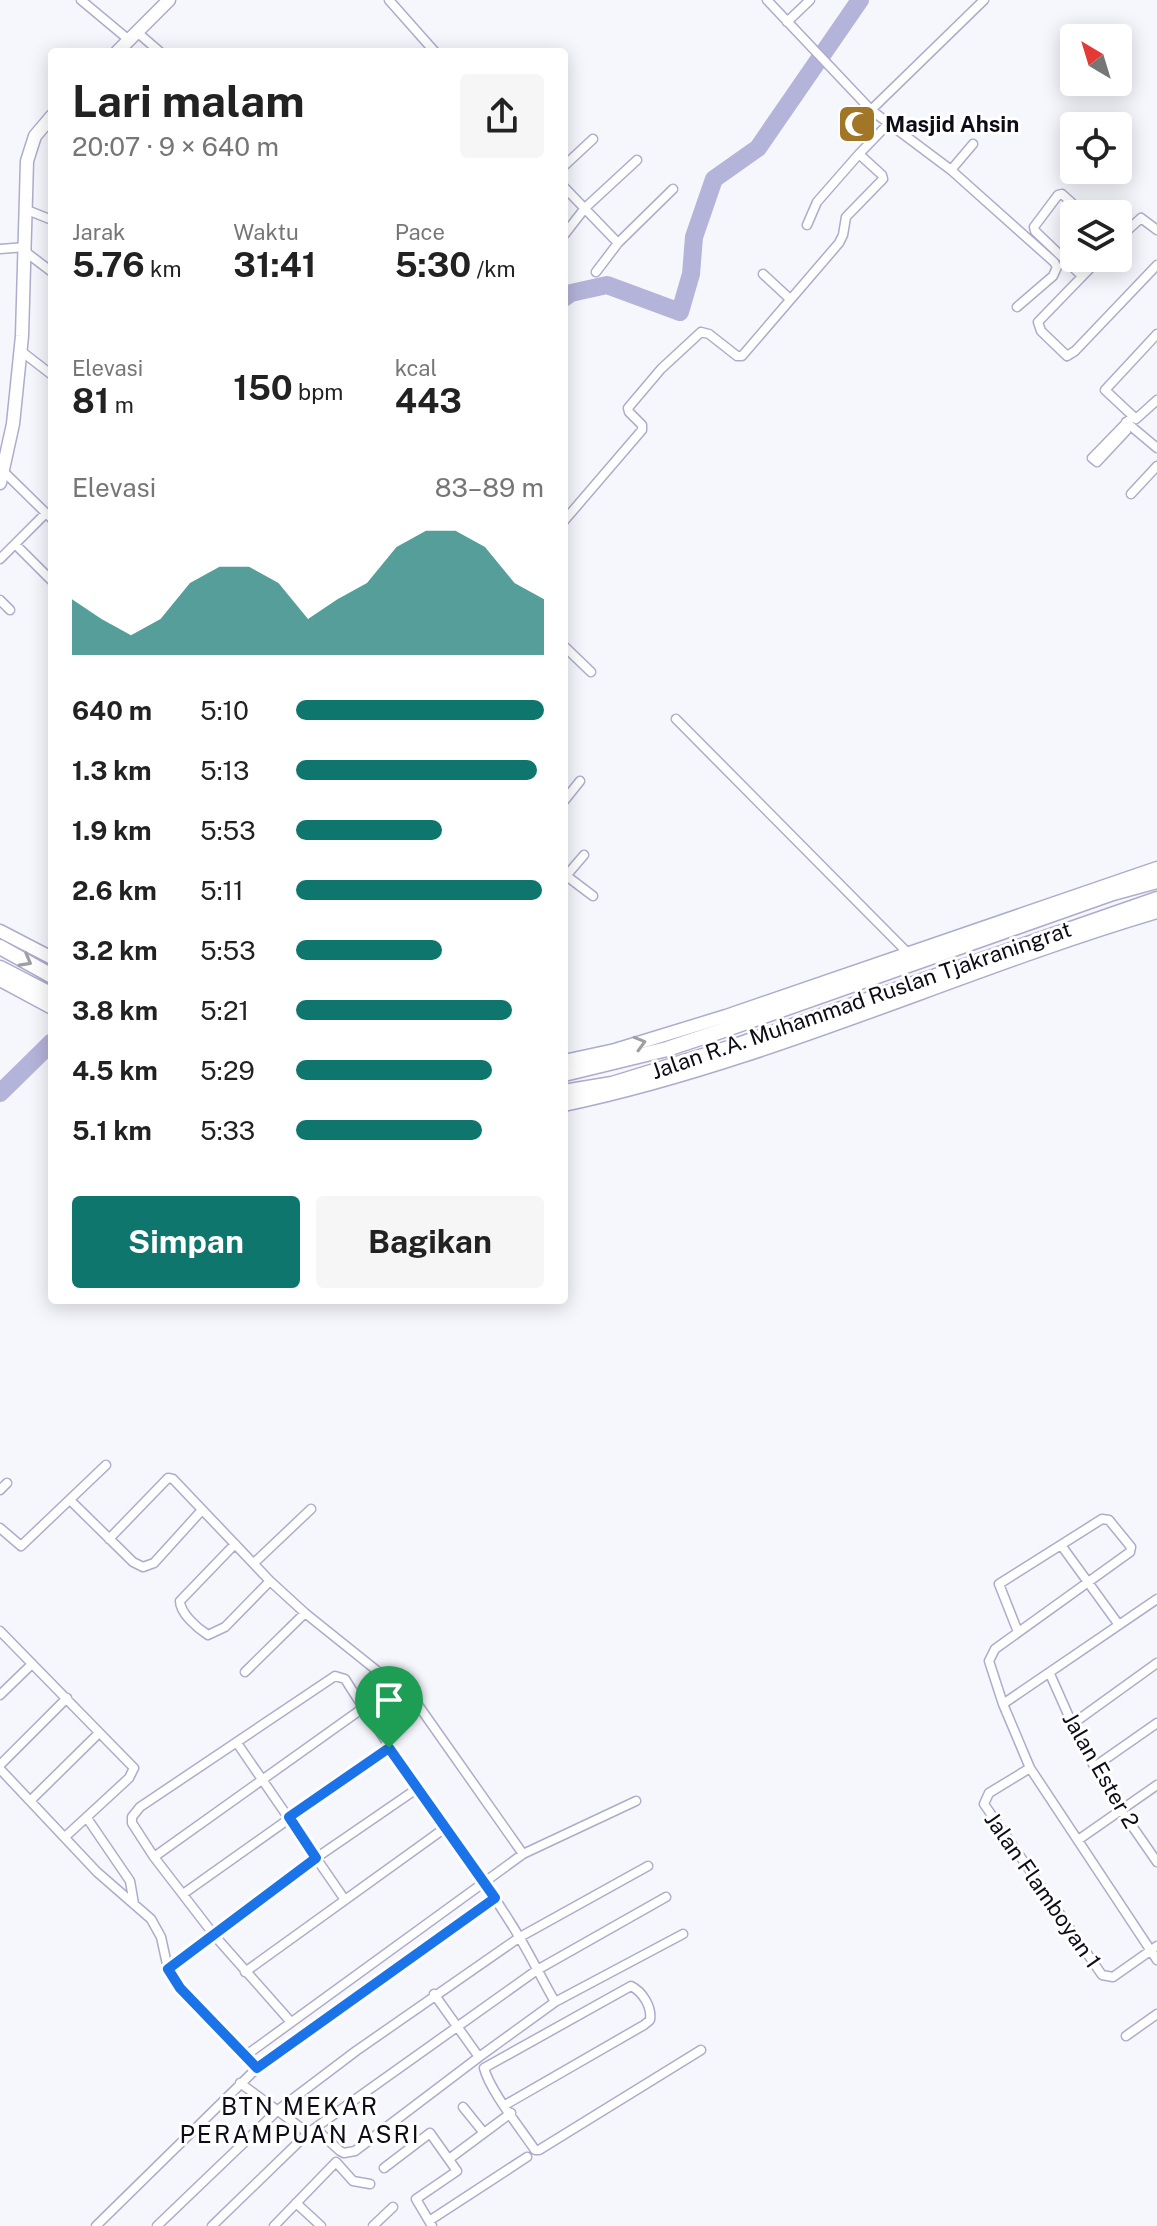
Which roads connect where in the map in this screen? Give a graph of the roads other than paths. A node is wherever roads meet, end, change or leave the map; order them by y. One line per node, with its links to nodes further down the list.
1 (81, 0): 8 (street)
2 (169, 0): 8 (street)
3 (389, 0): 11 (street)
4 (767, 0): 7 (street)
5 (810, 0): 7 (street)
6 (984, 0): 12 (street)
7 (787, 22): 12 (street)
8 (133, 36): 9 (street); 10 (street)
9 (121, 48)
10 (153, 48)
11 (431, 48)
12 (871, 110): 14 (street)
13 (48, 123): 25 (street)
14 (888, 124): 17 (street); 20 (street)
15 (593, 139): 19 (street)
16 (973, 144): 20 (street)
17 (859, 154): 27 (street); 42 (street)
18 (637, 160): 24 (street)
19 (568, 162)
20 (951, 170): 43 (street)
21 (673, 189): 31 (street)
22 (568, 191): 24 (street)
23 (1067, 200): 34 (street)
24 (585, 208): 29 (street); 31 (street)
25 (27, 210): 26 (street); 33 (street)
26 (48, 218)
27 (807, 225)
28 (1132, 226): 30 (street)
29 (568, 230)
30 (1157, 230)
31 (618, 243): 37 (street)
32 (0, 249): 33 (street)
33 (27, 250): 36 (street); 45 (street)
34 (1060, 255)
35 (1157, 265): 41 (street)
36 (48, 268)
37 (596, 272)
38 (1078, 272): 41 (street)
39 (1086, 272): 41 (street)
40 (763, 274): 42 (street)
41 (1082, 276)
42 (790, 299): 54 (street)
43 (1017, 307)
44 (1157, 334): 48 (street)
45 (21, 351): 46 (street); 51 (street)
46 (48, 372)
47 (1157, 400): 48 (street)
48 (1132, 421): 48 (street); 49 (street)
49 (1157, 448)
50 (1157, 466): 52 (street)
51 (2, 477): 53 (street)
52 (1131, 494)
53 (48, 515)
54 (568, 516)
55 (48, 517): 56 (street)
56 (15, 544): 57 (street); 58 (street)
57 (0, 559)
58 (48, 577)
59 (0, 600): 60 (street)
60 (10, 610)
61 (568, 650): 62 (street)
62 (591, 672)
63 (676, 719): 76 (street)
64 (580, 781): 65 (street)
65 (568, 796)
66 (584, 855): 68 (street)
67 (1157, 868): 76 (street, Jalan R.A. Muhammad Ruslan Tjakraningrat)
68 (568, 872)
69 (568, 877): 71 (street)
70 (1157, 881): 84 (highway, Jalan R.A. Muhammad Ruslan Tjakraningrat)
71 (593, 896)
72 (1157, 899): 85 (highway, Jalan R.A. Muhammad Ruslan Tjakraningrat)
73 (1157, 912): 86 (street, Jalan R.A. Muhammad Ruslan Tjakraningrat)
74 (0, 931): 77 (street)
75 (0, 947): 79 (highway, one-way to 79)
76 (908, 953): 83 (street, Jalan R.A. Muhammad Ruslan Tjakraningrat, one-way to 76)
77 (48, 956)
78 (0, 968): 81 (highway)
79 (48, 974)
80 (0, 980): 82 (street)
81 (48, 993)
82 (48, 1006)
83 (568, 1060)
84 (568, 1061)
85 (568, 1091)
86 (568, 1104)
87 (106, 1465): 88 (street)
88 (70, 1500): 91 (street); 92 (street)
89 (311, 1509): 95 (street)
90 (202, 1510): 92 (street); 92 (street); 93 (street)
91 (0, 1528)
92 (109, 1539)
93 (235, 1544): 95 (street); 96 (street)
94 (1061, 1545): 97 (street); 97 (street); 102 (street)
95 (254, 1563): 96 (street)
96 (270, 1581): 99 (street)
97 (1089, 1582): 100 (street); 102 (street)
98 (1157, 1599): 100 (street)
99 (305, 1613): 105 (street); 131 (street)
100 (1119, 1625): 106 (street)
101 (0, 1631): 103 (street)
102 (1018, 1632): 109 (street)
103 (32, 1664): 107 (street); 108 (street)
104 (1156, 1665): 112 (street)
105 (245, 1672)
106 (1050, 1674): 109 (street); 112 (street, Jalan Ester 2)
107 (0, 1695)
108 (67, 1698): 113 (street); 116 (street)
109 (1003, 1704): 118 (street)
110 (363, 1708): 114 (street); 115 (street); 119 (street)
111 (1157, 1723): 117 (street)
112 (1071, 1725): 117 (street, Jalan Ester 2)
113 (99, 1733): 122 (street); 126 (street)
114 (237, 1743): 119 (street); 132 (street)
115 (389, 1748): 121 (street); 125 (street)
116 (0, 1767): 122 (street)
117 (1094, 1767): 124 (street, Jalan Ester 2)
118 (1030, 1768): 129 (street); 145 (street, Jalan Flamboyan 1)
119 (262, 1780): 125 (street); 132 (street)
120 (1157, 1785): 124 (street)
121 (418, 1788): 127 (street); 133 (street)
122 (30, 1801): 128 (street)
123 (636, 1801): 131 (street)
124 (1121, 1810): 129 (street); 130 (street, Jalan Ester 2)
125 (289, 1817): 133 (street); 137 (street)
126 (87, 1818): 128 (street); 141 (street)
127 (445, 1828): 136 (street); 140 (street)
128 (65, 1837): 141 (street)
129 (1078, 1840): 145 (street)
130 (1153, 1848): 134 (street, Jalan Ester 2)
131 (523, 1854): 136 (street)
132 (154, 1857): 137 (street)
133 (316, 1858): 140 (street); 143 (street)
134 (1157, 1862)
135 (648, 1866): 144 (street)
136 (484, 1883): 139 (street); 153 (street)
137 (183, 1894): 143 (street)
138 (666, 1897): 148 (street)
139 (495, 1898): 144 (street); 159 (street)
140 (345, 1900): 149 (street)
141 (134, 1904): 147 (street)
142 (683, 1934): 151 (street)
143 (214, 1935): 147 (street); 149 (street)
144 (520, 1937): 148 (street); 150 (street)
145 (1154, 1948): 146 (street)
146 (1157, 1960)
147 (168, 1969): 157 (street)
148 (537, 1970): 151 (street); 154 (street)
149 (245, 1972): 153 (street)
150 (434, 1994): 154 (street); 163 (street)
151 (555, 2002): 158 (street)
152 (1157, 2014): 155 (street)
153 (290, 2021): 157 (street)
154 (458, 2027): 158 (street); 164 (street)
155 (1126, 2036)
156 (701, 2050): 162 (street)
157 (245, 2056): 159 (street)
158 (479, 2057): 164 (street)
159 (257, 2068): 160 (street)
160 (240, 2083): 163 (street); 173 (street)
161 (463, 2107): 165 (street)
162 (508, 2109): 162 (street); 165 (street)
163 (278, 2110): 164 (street); 174 (street)
164 (312, 2131): 175 (street)
165 (484, 2133): 167 (street)
166 (527, 2157): 172 (street)
167 (449, 2159): 168 (street); 172 (street)
168 (384, 2168)
169 (370, 2184): 170 (street)
170 (296, 2203): 176 (street); 177 (street)
171 (393, 2207): 178 (street)
172 (430, 2224)
173 (96, 2226)
174 (157, 2226)
175 (212, 2226)
176 (274, 2226)
177 (321, 2226)
178 (373, 2226)

